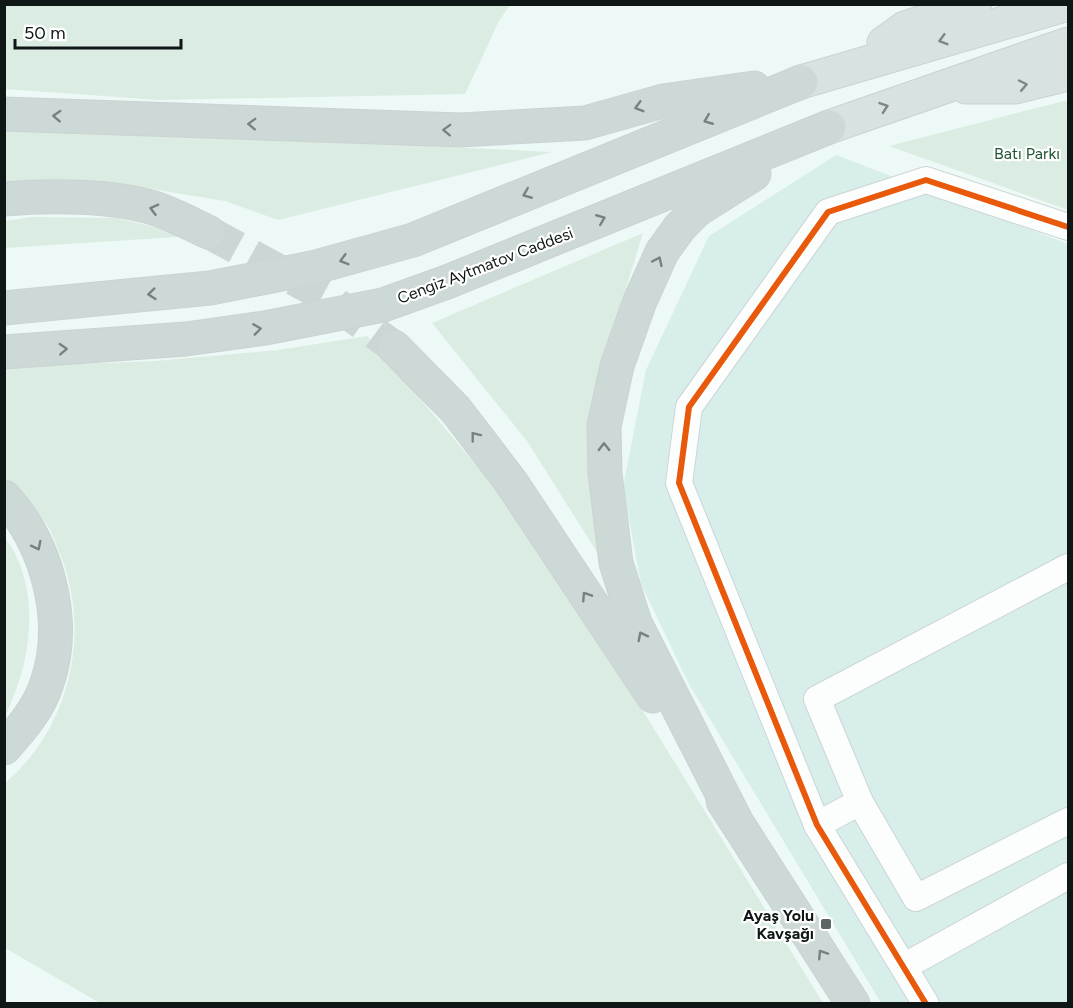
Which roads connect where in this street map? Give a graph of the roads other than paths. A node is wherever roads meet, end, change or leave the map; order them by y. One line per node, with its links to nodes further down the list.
1 (1068, 4): 2 (main road)
2 (987, 14): 5 (main road, one-way to 5)
3 (1068, 44): 6 (main road, Cengiz Aytmatov Caddesi)
4 (1068, 74): 6 (main road, Cengiz Aytmatov Caddesi, one-way to 4)
5 (801, 82): 7 (highway, one-way to 7); 12 (highway, one-way to 12)
6 (944, 87): 8 (main road, Cengiz Aytmatov Caddesi, one-way to 6)
7 (4, 114)
8 (829, 126): 14 (highway, Cengiz Aytmatov Caddesi, one-way to 8); 19 (highway, one-way to 8)
9 (4, 199): 11 (highway, one-way to 9)
10 (1068, 227): 21 (street)
11 (208, 232)
12 (4, 308)
13 (394, 347): 19 (highway, one-way to 13)
14 (4, 352)
15 (4, 497): 17 (highway, one-way to 17)
16 (1068, 567): 18 (street)
17 (4, 748)
18 (860, 802): 20 (street); 21 (street)
19 (735, 819): 24 (highway, one-way to 19)
20 (1068, 821)
21 (817, 825): 23 (street)
22 (1068, 876): 23 (street)
23 (906, 966): 25 (street)
24 (853, 1004)
25 (926, 1004)

